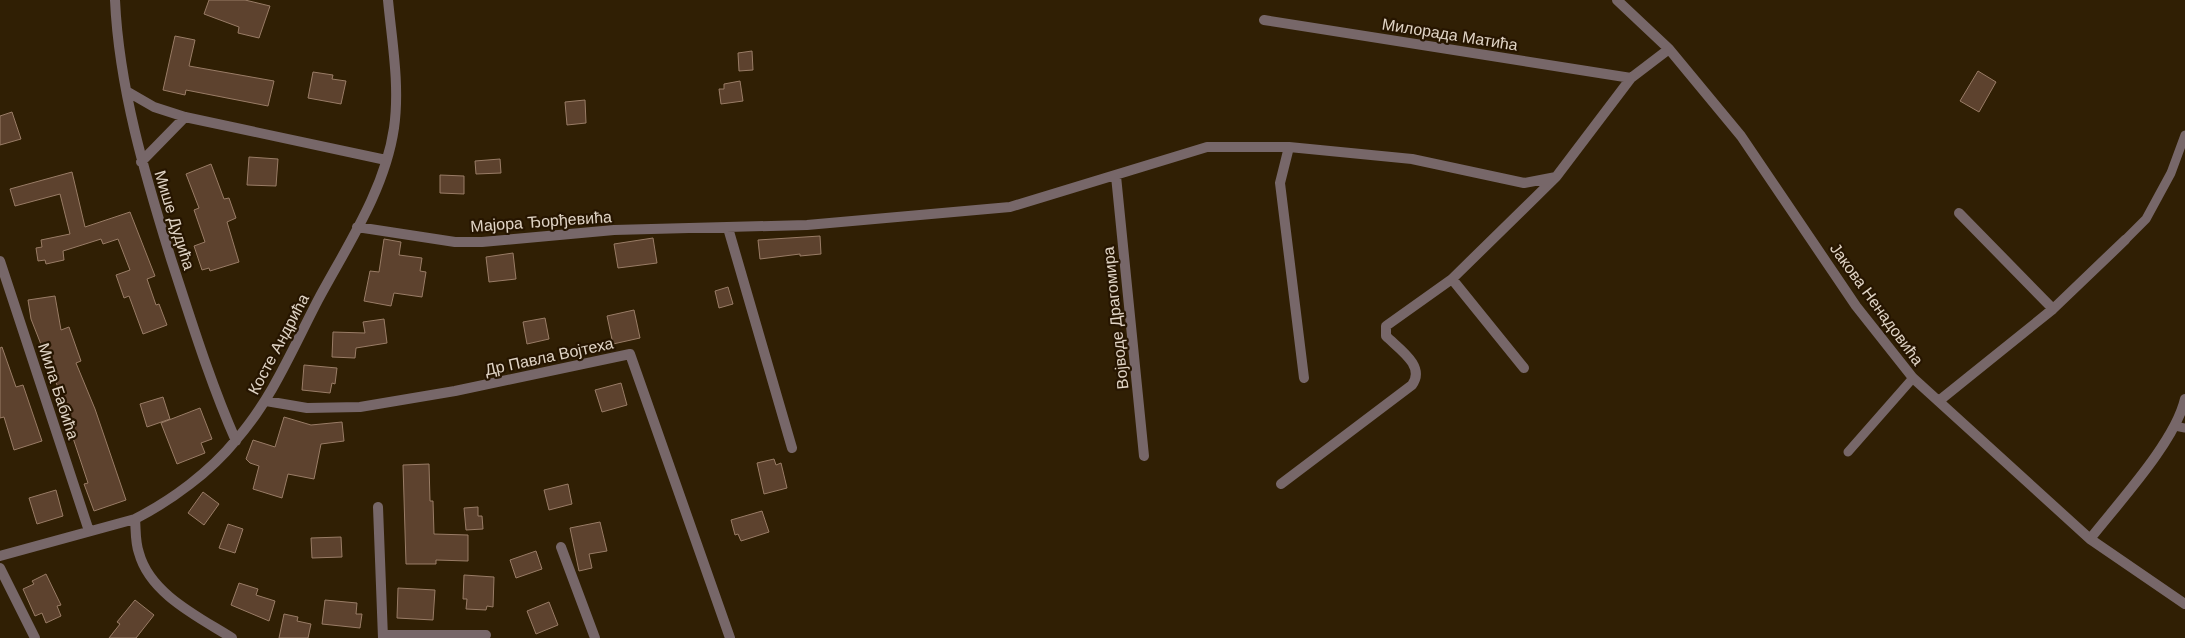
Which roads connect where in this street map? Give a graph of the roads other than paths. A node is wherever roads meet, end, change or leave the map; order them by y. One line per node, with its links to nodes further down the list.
1 (115, 0): 7 (street, Мише Дудића)
2 (388, 0): 11 (street, Косте Андрића)
3 (1617, 0): 5 (street, Јакова Ненадовића)
4 (1264, 20): 6 (street, Милорада Матића)
5 (1669, 49): 6 (street); 24 (street, Јакова Ненадовића)
6 (1631, 78): 14 (street)
7 (128, 92): 8 (street); 12 (street, Мише Дудића)
8 (185, 117): 11 (street); 12 (street)
9 (2185, 135): 18 (lane)
10 (1289, 147): 13 (street); 14 (street); 23 (street)
11 (386, 160): 16 (street, Косте Андрића)
12 (141, 162): 29 (street, Мише Дудића)
13 (1116, 176): 17 (street, Мајора Ђорђевића); 32 (street, Војводе Драгомира)
14 (1556, 178): 20 (street)
15 (1959, 213): 21 (street)
16 (357, 227): 17 (street, Мајора Ђорђевића); 27 (street, Косте Андрића)
17 (728, 228): 30 (street)
18 (2125, 240): 21 (street)
19 (0, 261): 36 (street, Мила Бабића)
20 (1452, 279): 22 (street); 33 (street)
21 (2053, 309): 26 (street)
22 (1524, 368)
23 (1304, 378)
24 (1913, 378): 26 (street, Јакова Ненадовића); 31 (lane)
25 (2185, 399): 28 (street)
26 (1940, 400): 37 (street, Јакова Ненадовића)
27 (266, 401): 29 (street, Косте Андрића); 47 (street, Др Павла Војтеха)
28 (2180, 427): 37 (street)
29 (236, 441): 35 (street, Косте Андрића)
30 (792, 448)
31 (1848, 452)
32 (1144, 456)
33 (1281, 484)
34 (378, 507): 43 (street)
35 (135, 518): 36 (street, Косте Андрића); 45 (street)
36 (89, 531): 39 (street, Косте Андрића)
37 (2090, 538): 41 (street, Јакова Ненадовића)
38 (561, 547): 46 (street)
39 (0, 556)
40 (0, 568): 44 (street)
41 (2185, 604)
42 (486, 635): 43 (street)
43 (383, 636)
44 (35, 638)
45 (232, 638)
46 (595, 638)
47 (730, 638)

